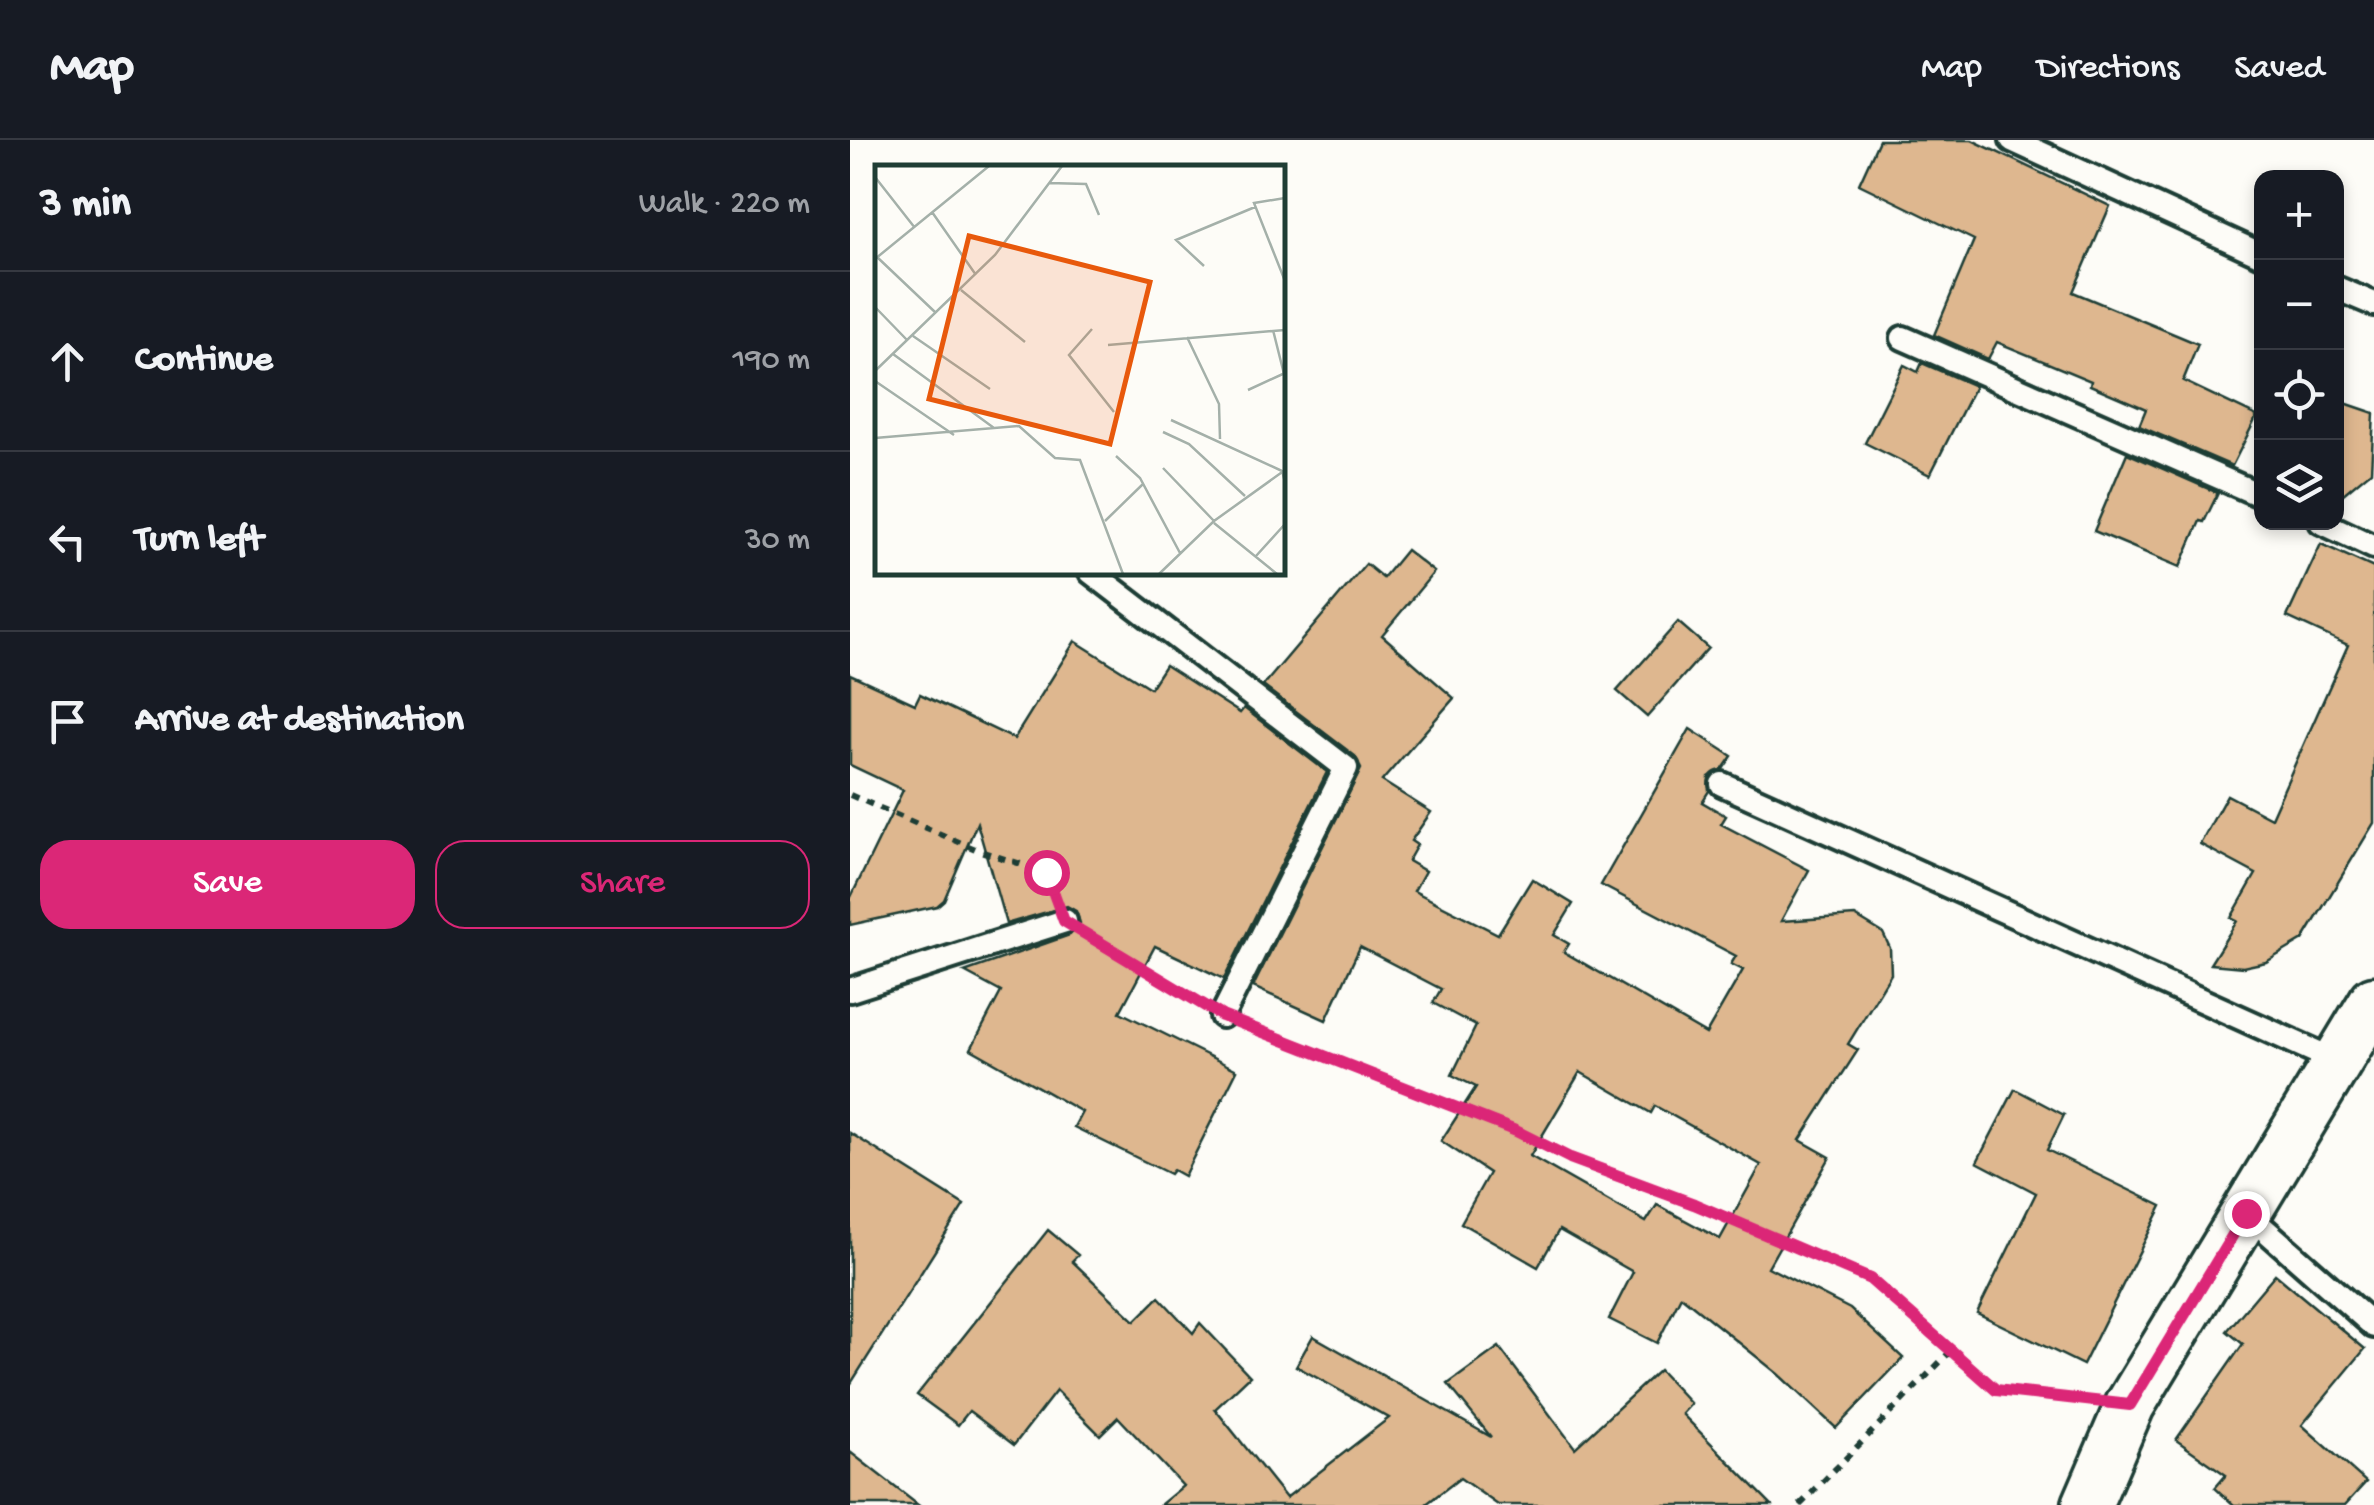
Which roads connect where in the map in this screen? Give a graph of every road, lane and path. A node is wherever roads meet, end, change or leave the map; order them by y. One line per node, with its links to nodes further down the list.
1 (2012, 140): 2 (lane)
2 (2254, 251)
3 (2344, 291): 4 (lane)
4 (2374, 304)
5 (1903, 338): 6 (lane)
6 (2254, 492)
7 (2337, 530): 8 (lane)
8 (2374, 547)
9 (1095, 575): 15 (lane)
10 (1722, 784): 16 (lane)
11 (850, 796): 12 (path)
12 (1064, 921): 13 (lane); 15 (path)
13 (850, 990)
14 (2374, 1001): 16 (street)
15 (1222, 1016): 19 (path)
16 (2334, 1060): 17 (street)
17 (2246, 1213): 18 (lane); 20 (street)
18 (2374, 1326)
19 (1950, 1352): 20 (path); 21 (path)
20 (2130, 1405): 22 (street)
21 (1800, 1505)
22 (2086, 1505)

